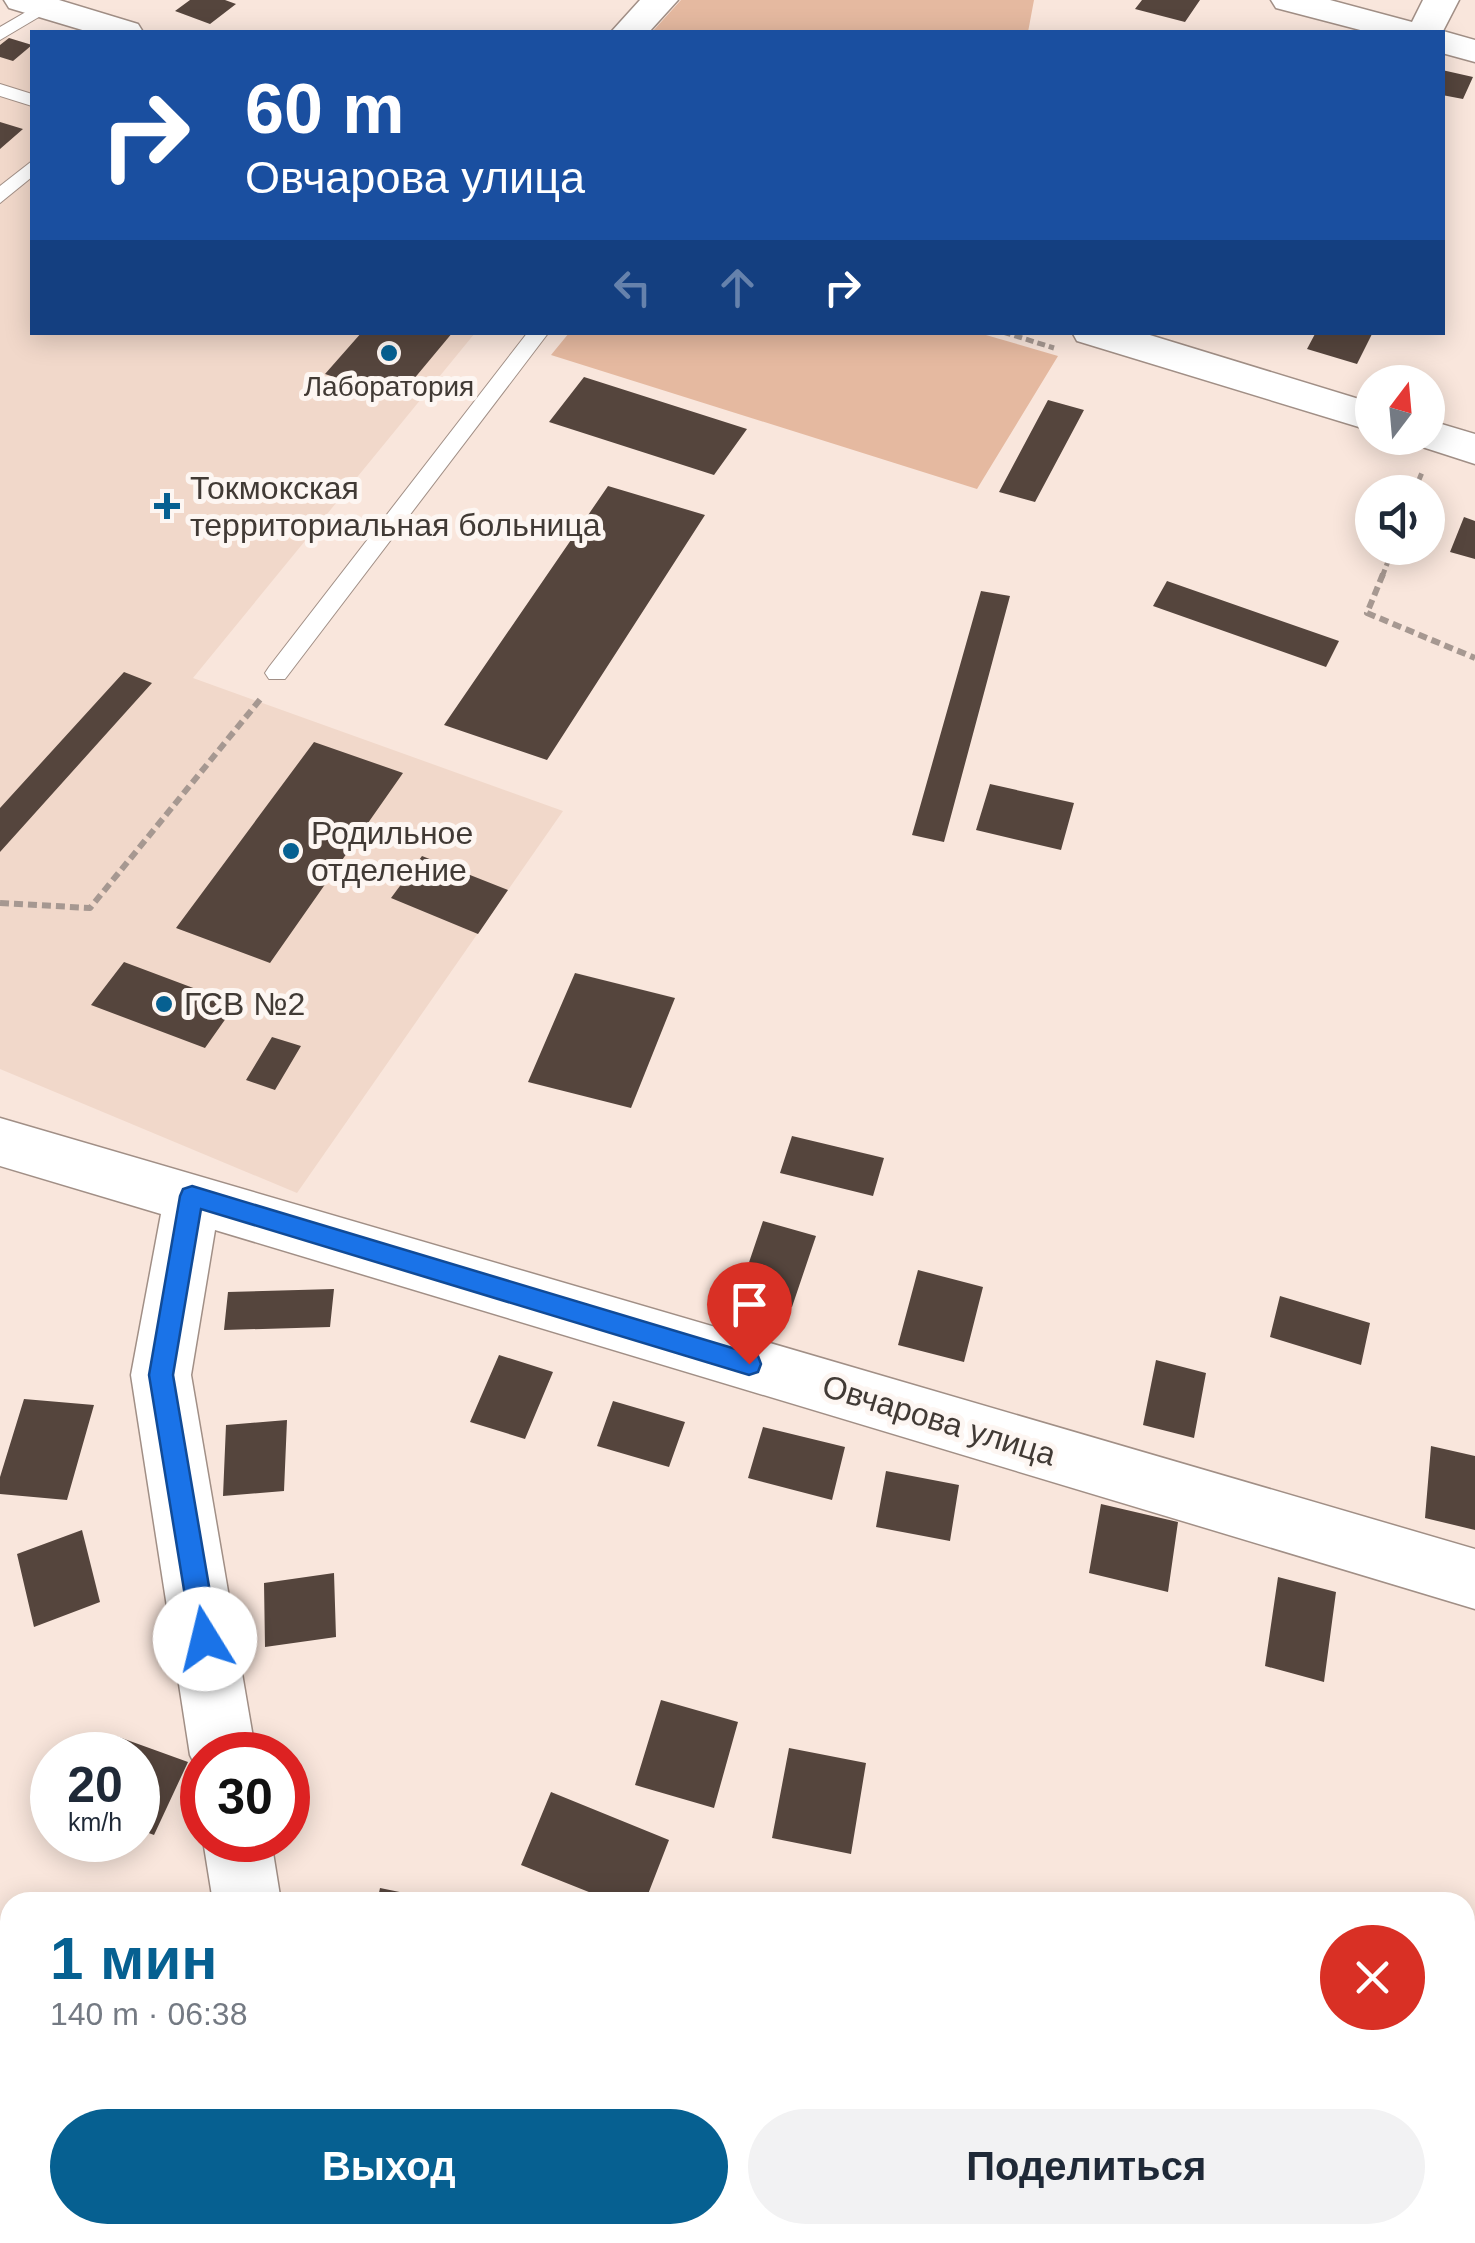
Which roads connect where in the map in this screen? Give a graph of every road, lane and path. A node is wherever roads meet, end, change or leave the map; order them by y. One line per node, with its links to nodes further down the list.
1 (660, 0): 6 (street)
2 (1289, 0): 7 (street)
3 (1441, 0): 8 (street)
4 (32, 3): 5 (street); 9 (lane)
5 (119, 30)
6 (632, 30)
7 (1400, 30)
8 (1426, 30)
9 (0, 35)
10 (1445, 43): 11 (street)
11 (1475, 51)
12 (0, 90): 13 (lane)
13 (30, 99)
14 (30, 170): 15 (lane)
15 (0, 197)
16 (537, 335): 23 (lane)
17 (1102, 335): 18 (street)
18 (1355, 412)
19 (1445, 439): 20 (street)
20 (1475, 449)
21 (1385, 565): 22 (path)
22 (1475, 658)
23 (277, 673): 24 (path)
24 (0, 903)
25 (0, 1142): 26 (street, Овчарова улица)
26 (192, 1196): 27 (street, Овчарова улица); 28 (street)
27 (1475, 1578)
28 (219, 1732)
29 (241, 1862): 30 (street)
30 (245, 1892)

